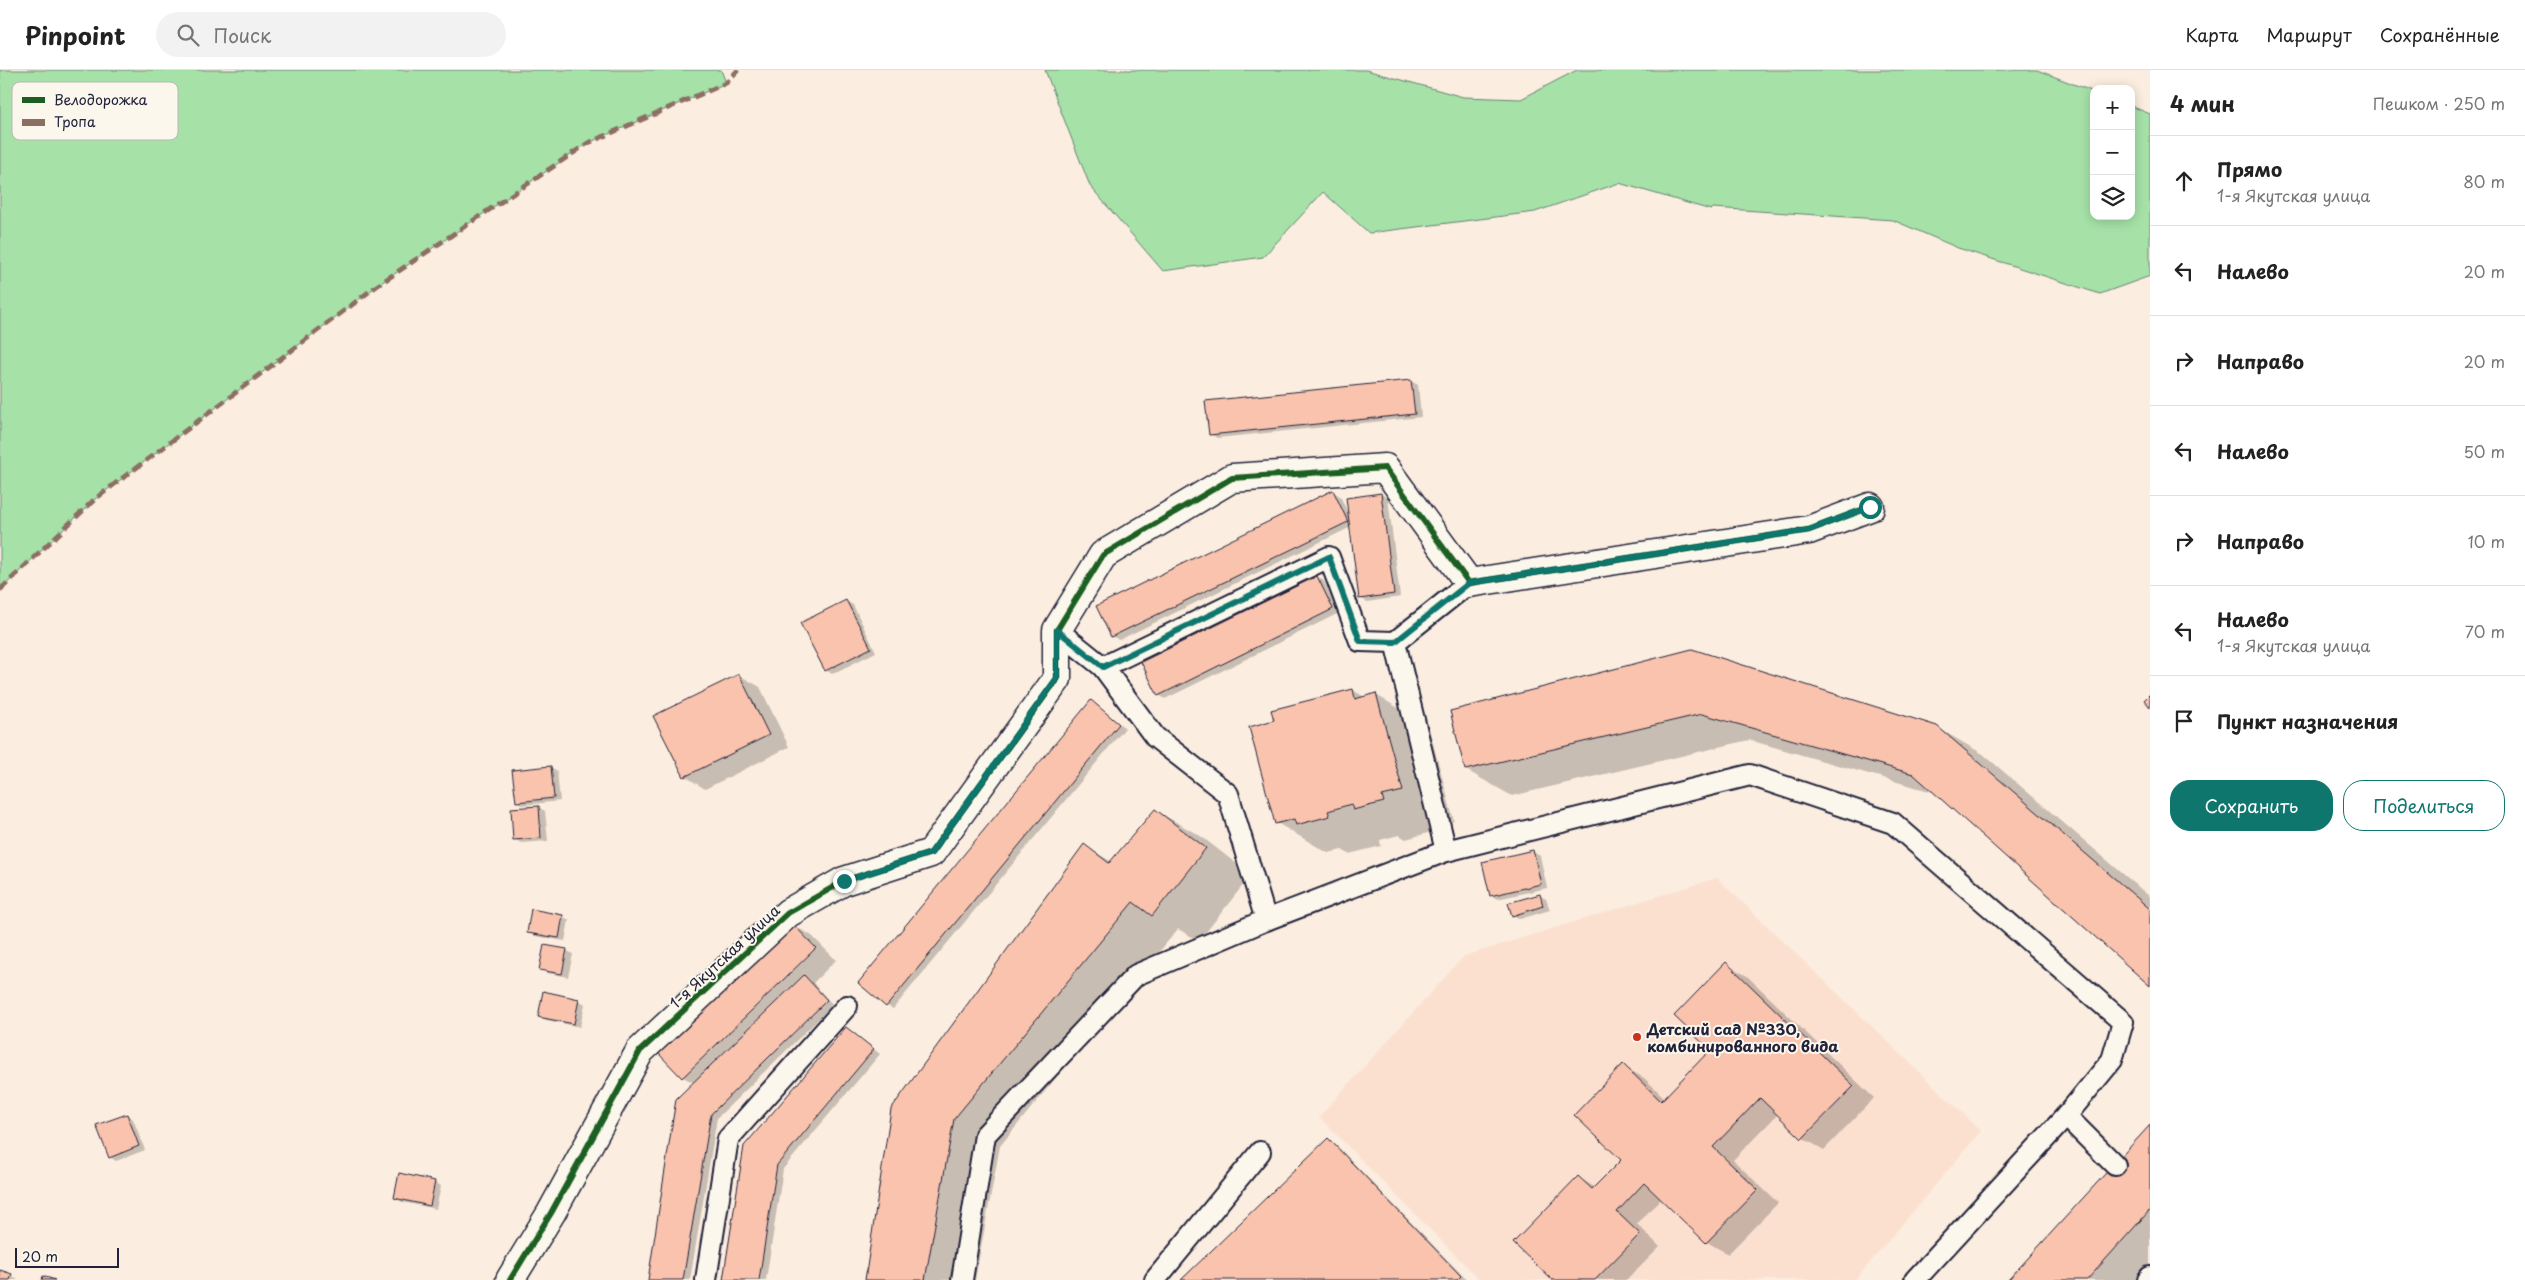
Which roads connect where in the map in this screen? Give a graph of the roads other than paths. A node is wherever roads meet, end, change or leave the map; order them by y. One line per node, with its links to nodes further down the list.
1 (1870, 507): 2 (street)
2 (1469, 583): 3 (street); 4 (lane)
3 (1057, 630): 5 (lane); 13 (street, 1-я Якутская улица)
4 (1395, 642): 5 (lane); 6 (lane)
5 (1103, 667): 7 (lane)
6 (1446, 851): 7 (lane); 9 (lane)
7 (1266, 920): 15 (lane)
8 (847, 1006): 14 (lane)
9 (2066, 1116): 11 (lane); 17 (lane)
10 (1260, 1152): 16 (lane)
11 (2115, 1164)
12 (2150, 1277): 18 (lane)
13 (510, 1280)
14 (706, 1280)
15 (962, 1280)
16 (1155, 1280)
17 (1915, 1280)
18 (2148, 1280)

